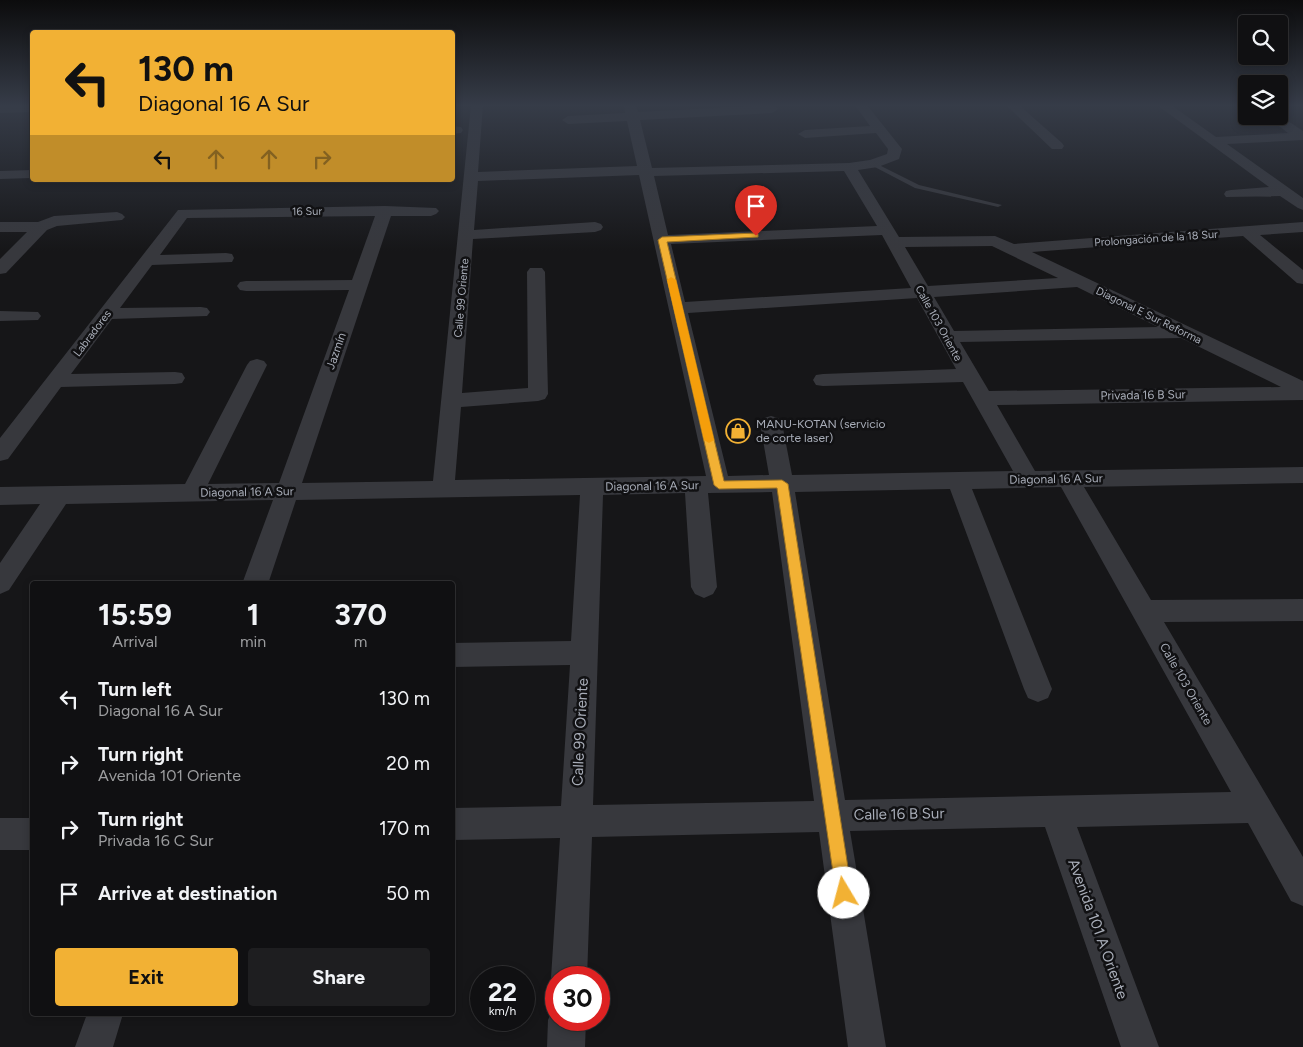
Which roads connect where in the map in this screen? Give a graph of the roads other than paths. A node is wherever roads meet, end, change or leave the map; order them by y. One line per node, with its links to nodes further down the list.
1 (467, 154): 10 (street, Calle 99 Oriente)
2 (642, 154): 7 (street)
3 (894, 154): 5 (street)
4 (1232, 154): 11 (street)
5 (873, 164): 6 (street); 14 (lane)
6 (848, 166): 7 (street); 25 (street, Calle 103 Oriente)
7 (646, 171): 10 (street); 26 (street)
8 (0, 175): 9 (street)
9 (26, 175)
10 (472, 178): 24 (street, Calle 99 Oriente)
11 (1284, 191): 12 (street); 13 (street)
12 (1231, 194)
13 (1303, 205)
14 (998, 206)
15 (384, 211): 16 (street, 16 Sur); 17 (street, 16 Sur); 34 (street, Jazmín)
16 (431, 211)
17 (183, 213): 29 (street, Labradores)
18 (117, 218): 20 (street)
19 (0, 227): 20 (street)
20 (41, 227): 30 (street)
21 (595, 227): 24 (street)
22 (1303, 228): 23 (street, Prolongación de la 18 Sur)
23 (1246, 231): 27 (street, Prolongación de la 18 Sur); 32 (street)
24 (467, 235): 51 (street, Calle 99 Oriente)
25 (891, 236): 26 (street, Prolongación de la 18 Sur); 27 (street, Prolongación de la 18 Sur); 36 (street, Calle 103 Oriente)
26 (662, 240): 37 (street)
27 (1002, 245): 33 (street, Diagonal E Sur Reforma)
28 (226, 258): 29 (street)
29 (148, 260): 39 (street, Labradores)
30 (0, 269)
31 (536, 272): 51 (street)
32 (1303, 279)
33 (1081, 282): 36 (street); 42 (street, Diagonal E Sur Reforma)
34 (359, 285): 35 (street); 63 (street, Jazmín)
35 (246, 286)
36 (922, 292): 37 (street); 43 (street, Calle 103 Oriente)
37 (678, 308): 59 (street)
38 (201, 312): 39 (street)
39 (106, 314): 48 (street, Labradores)
40 (0, 316): 41 (street)
41 (32, 316)
42 (1185, 332): 43 (street); 49 (street, Diagonal E Sur Reforma)
43 (948, 337): 45 (street, Calle 103 Oriente)
44 (257, 365): 64 (street)
45 (968, 374): 47 (street); 50 (street, Calle 103 Oriente)
46 (175, 378): 48 (street)
47 (822, 380)
48 (55, 381): 53 (street, Labradores)
49 (1303, 391): 50 (street, Privada 16 B Sur)
50 (982, 398): 56 (street, Calle 103 Oriente)
51 (452, 401): 62 (street, Calle 99 Oriente)
52 (771, 422): 58 (street)
53 (0, 453)
54 (1303, 476): 55 (street, Diagonal 16 A Sur)
55 (1068, 479): 56 (street, Diagonal 16 A Sur); 71 (street, Calle 103 Oriente)
56 (1029, 480): 57 (street, Diagonal 16 A Sur)
57 (958, 481): 58 (street, Diagonal 16 A Sur); 74 (street)
58 (782, 484): 59 (street, Diagonal 16 A Sur); 77 (street)
59 (719, 485): 60 (street, Diagonal 16 A Sur)
60 (696, 486): 61 (street, Diagonal 16 A Sur); 69 (street)
61 (592, 487): 62 (street, Diagonal 16 A Sur); 72 (street, Calle 99 Oriente)
62 (443, 490): 63 (street, Diagonal 16 A Sur)
63 (288, 492): 64 (street, Diagonal 16 A Sur); 67 (street, Jazmín)
64 (192, 493): 65 (street, Diagonal 16 A Sur)
65 (59, 495): 66 (street, Diagonal 16 A Sur); 68 (street)
66 (0, 496)
67 (256, 581)
68 (0, 583)
69 (704, 587)
70 (1303, 610): 71 (street)
71 (1144, 611): 75 (street, Calle 103 Oriente)
72 (584, 653): 73 (street); 78 (street, Calle 99 Oriente)
73 (455, 655)
74 (1038, 689)
75 (1256, 807): 76 (street, Calle 16 B Sur); 82 (street, Calle 103 Oriente)
76 (1055, 811): 77 (street, Calle 16 B Sur); 90 (street, Avenida 101 A Oriente)
77 (832, 816): 78 (street, Calle 16 B Sur); 89 (street)
78 (576, 821): 79 (street, Calle 16 B Sur); 84 (street, Calle 99 Oriente)
79 (455, 824)
80 (0, 834): 81 (street)
81 (30, 834)
82 (1295, 860): 83 (street, Calle 103 Oriente)
83 (1303, 889)
84 (570, 966)
85 (105, 1016): 87 (street)
86 (567, 1031): 88 (street)
87 (94, 1047)
88 (566, 1047)
89 (867, 1047)
90 (1140, 1047)

